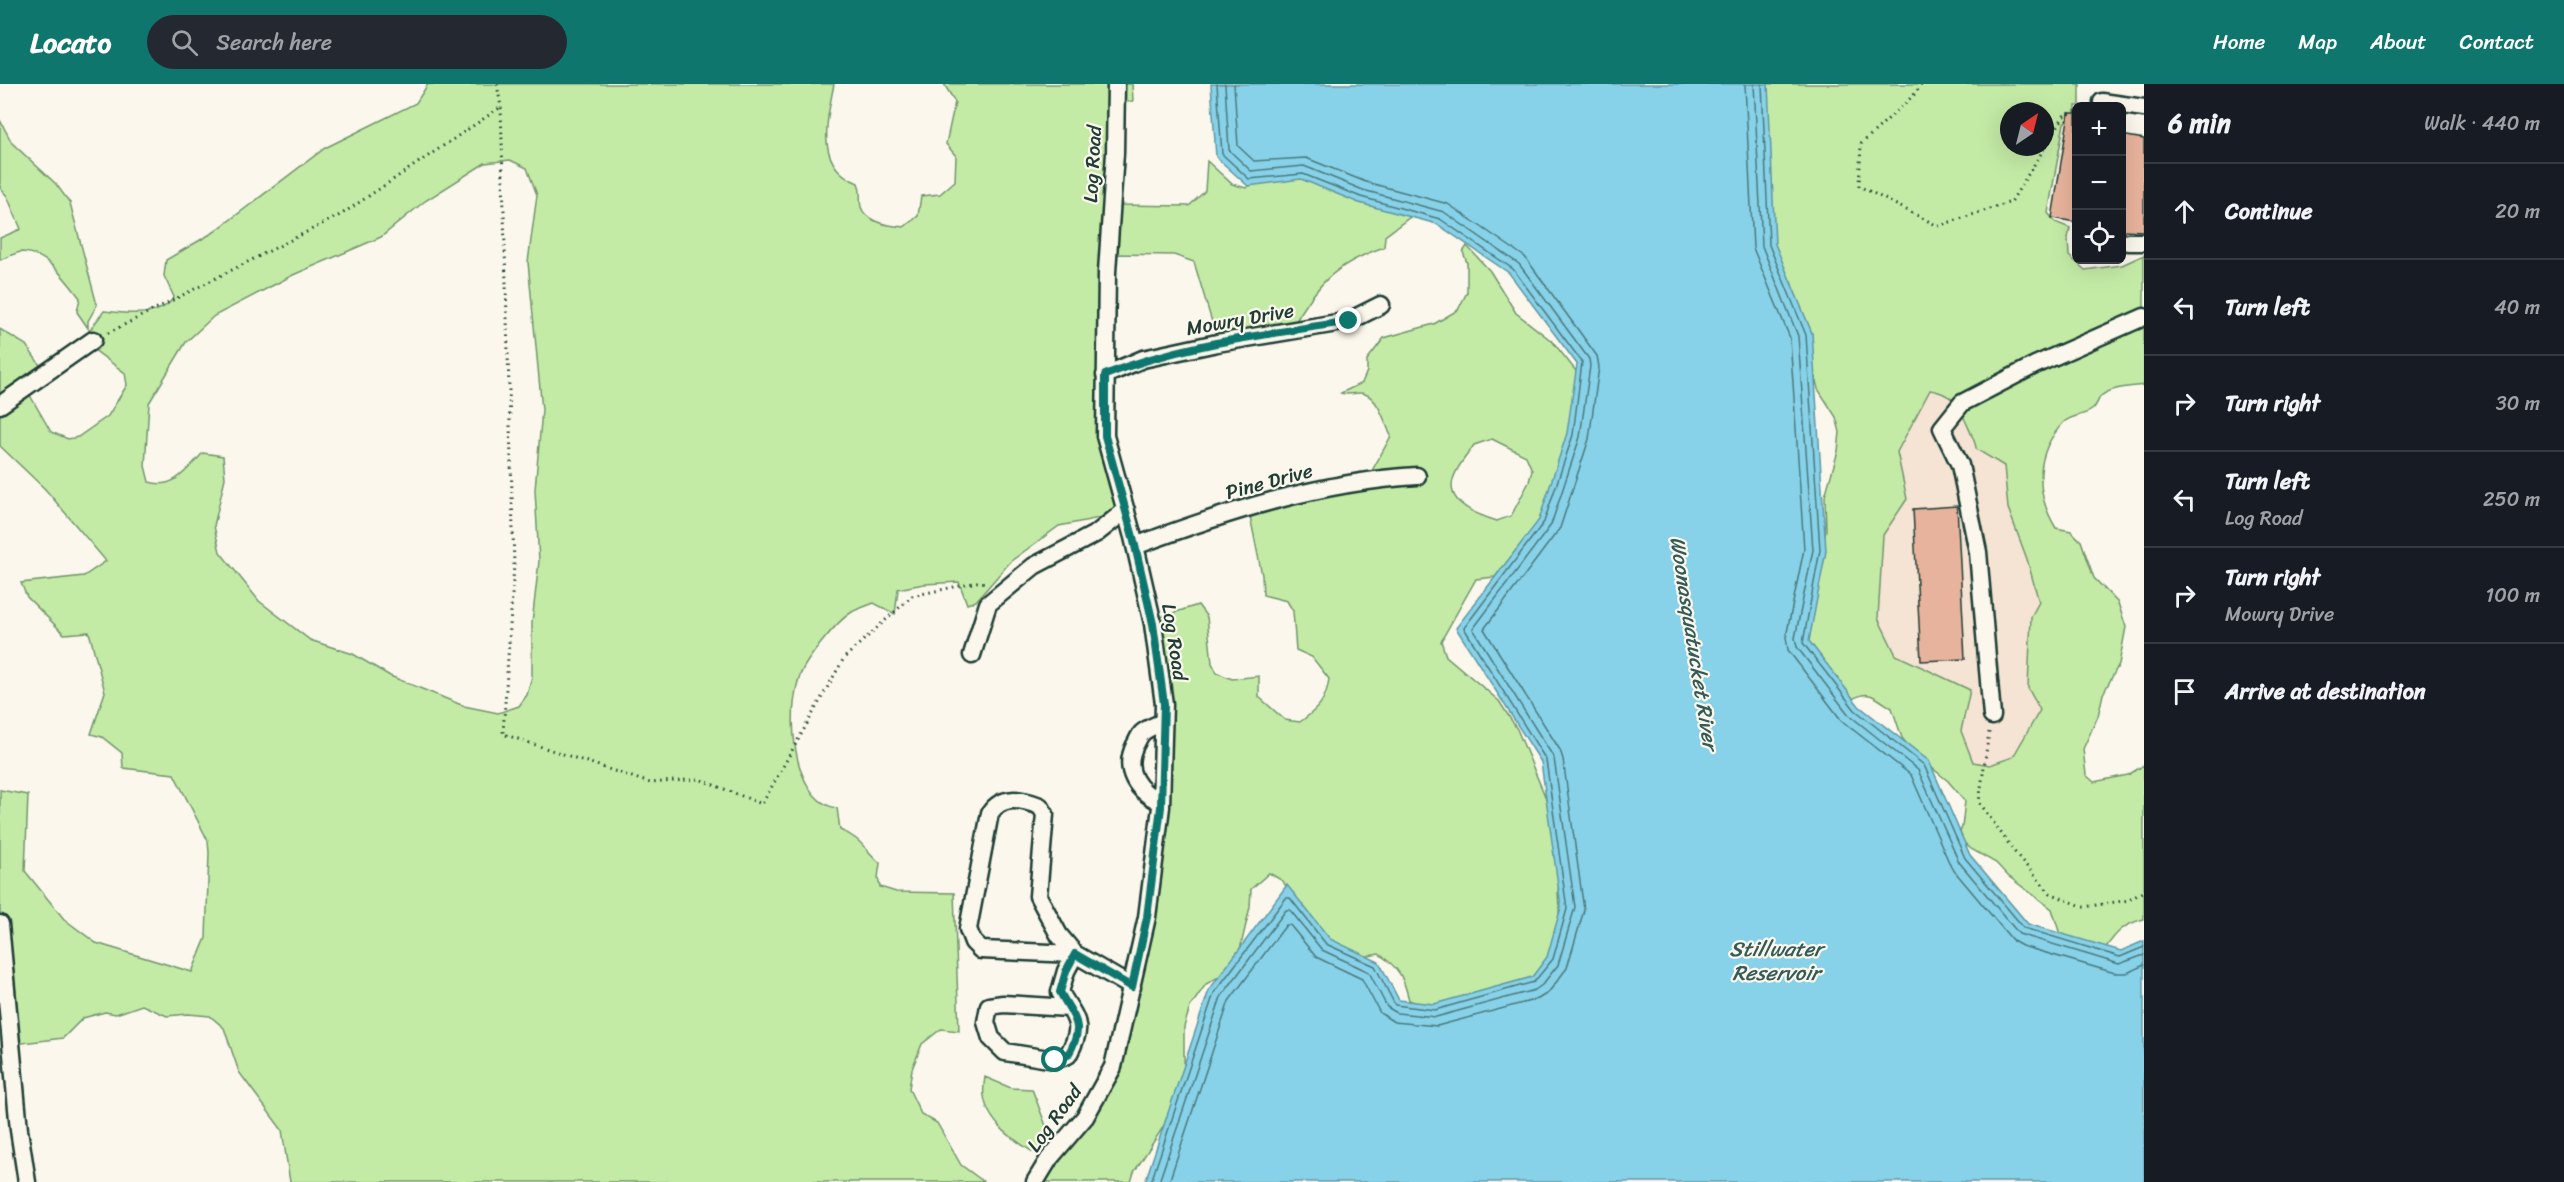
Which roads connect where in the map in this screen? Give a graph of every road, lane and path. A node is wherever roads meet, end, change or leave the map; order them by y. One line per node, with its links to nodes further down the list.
1 (497, 84): 5 (path)
2 (1116, 84): 13 (street, Log Road)
3 (1921, 84): 9 (path)
4 (2126, 105): 6 (street)
5 (501, 107): 12 (path); 19 (path)
6 (2144, 108)
7 (2072, 113): 8 (path)
8 (2054, 132)
9 (2039, 156)
10 (1381, 305): 13 (street, Mowry Drive)
11 (2144, 317): 21 (street)
12 (93, 340): 14 (street)
13 (1105, 375): 16 (street, Log Road)
14 (0, 405)
15 (1417, 476): 18 (street, Pine Drive)
16 (1126, 510): 17 (street); 18 (street, Log Road)
17 (1097, 533): 18 (street); 19 (street)
18 (1134, 541): 22 (street, Log Road)
19 (1011, 586): 20 (street)
20 (972, 655)
21 (1992, 716): 24 (path)
22 (1163, 722): 23 (street, Log Road); 23 (street)
23 (1161, 802): 27 (street, Log Road)
24 (2144, 891)
25 (0, 924): 29 (street)
26 (1075, 954): 26 (street); 27 (street); 28 (street)
27 (1132, 987): 30 (street, Log Road)
28 (1069, 1008): 28 (street)
29 (27, 1182)
30 (1035, 1182)

